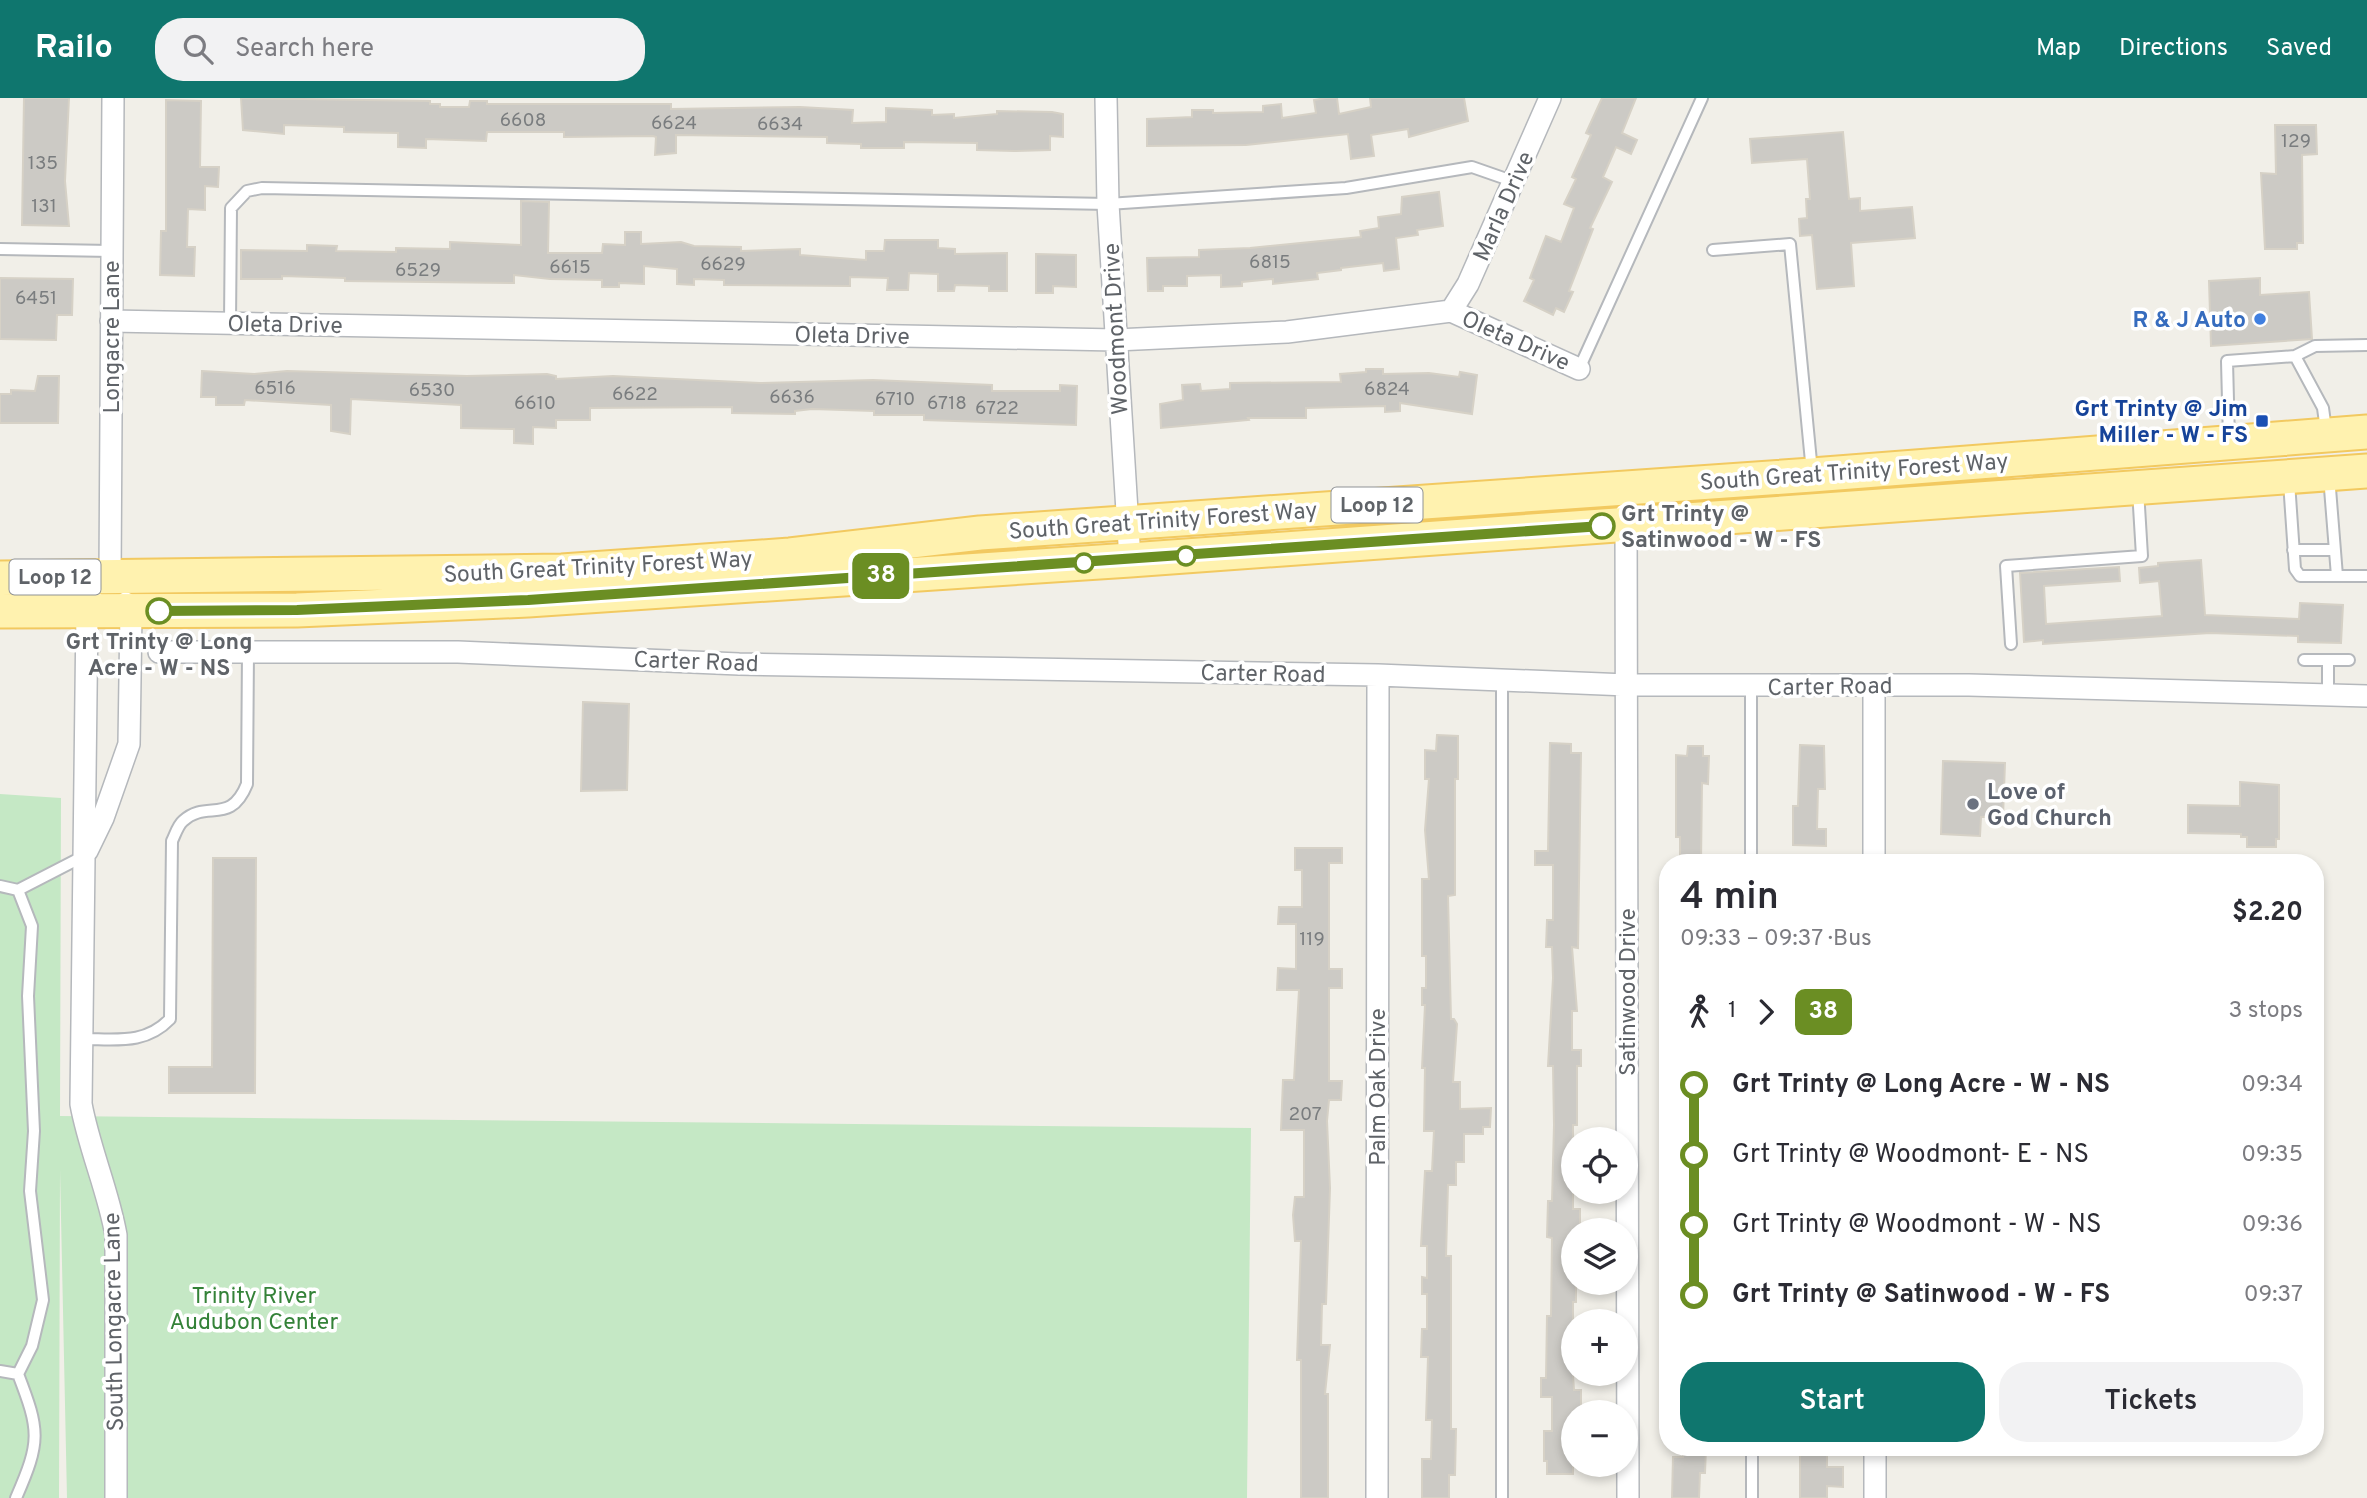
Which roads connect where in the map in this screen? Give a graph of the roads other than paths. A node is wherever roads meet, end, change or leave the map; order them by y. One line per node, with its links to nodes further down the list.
1 (113, 98): 9 (street, Longacre Lane)
2 (1106, 98): 6 (street, Woodmont Drive)
3 (1550, 98): 5 (street, Marla Drive)
4 (1702, 98): 16 (lane)
5 (1515, 182): 6 (lane); 10 (street, Marla Drive)
6 (1108, 204): 12 (lane); 13 (street, Woodmont Drive)
7 (0, 249): 9 (lane)
8 (1713, 250): 22 (lane)
9 (111, 251): 11 (street, Longacre Lane)
10 (1451, 311): 13 (street, Oleta Drive); 16 (street, Oleta Drive)
11 (111, 321): 12 (street, Oleta Drive); 33 (street, Longacre Lane)
12 (230, 323): 13 (street, Oleta Drive)
13 (1116, 340): 26 (street, Woodmont Drive)
14 (2367, 345): 15 (lane)
15 (2295, 356): 18 (lane); 19 (lane)
16 (1579, 369)
17 (2367, 432): 18 (main road, South Great Trinity Forest Way / Loop 12)
18 (2327, 435): 19 (main road, South Great Trinity Forest Way / Loop 12)
19 (2229, 443): 22 (main road, South Great Trinity Forest Way / Loop 12)
20 (2367, 471): 21 (main road, South Great Trinity Forest Way / Loop 12)
21 (2329, 473): 23 (main road, South Great Trinity Forest Way / Loop 12); 29 (lane)
22 (1812, 475): 25 (main road, South Great Trinity Forest Way / Loop 12)
23 (2289, 476): 24 (main road, South Great Trinity Forest Way / Loop 12); 28 (lane)
24 (2137, 486): 27 (main road, South Great Trinity Forest Way / Loop 12); 38 (lane)
25 (1626, 487): 26 (main road, South Great Trinity Forest Way / Loop 12); 27 (street, Satinwood Drive)
26 (1128, 524): 30 (street, Woodmont Drive); 33 (main road, South Great Trinity Forest Way / Loop 12)
27 (1626, 524): 30 (main road, South Great Trinity Forest Way / Loop 12); 46 (street, Satinwood Drive)
28 (2294, 550): 29 (lane); 31 (lane)
29 (2333, 550): 31 (lane)
30 (1130, 560): 37 (main road, South Great Trinity Forest Way / Loop 12)
31 (2337, 576): 32 (lane)
32 (2367, 576)
33 (110, 577): 34 (main road, South Great Trinity Forest Way / Loop 12); 36 (street); 37 (street)
34 (0, 578)
35 (0, 611): 36 (main road, South Great Trinity Forest Way / Loop 12)
36 (87, 612): 37 (main road, South Great Trinity Forest Way / Loop 12); 53 (street, South Longacre Lane)
37 (131, 612): 53 (street, South Longacre Lane)
38 (2011, 644)
39 (248, 651): 40 (street, Carter Road); 44 (street, Carter Road); 56 (lane)
40 (159, 652)
41 (2304, 660): 42 (lane)
42 (2328, 660): 43 (lane); 49 (lane)
43 (2349, 660)
44 (1378, 676): 45 (street, Carter Road); 63 (street, Palm Oak Drive)
45 (1502, 680): 46 (street, Carter Road); 64 (lane)
46 (1627, 685): 48 (street, Carter Road); 65 (street, Satinwood Drive)
47 (1874, 686): 48 (street, Carter Road); 49 (street, Carter Road); 52 (street)
48 (1751, 687): 51 (lane)
49 (2328, 694): 50 (street, Carter Road)
50 (2367, 696)
51 (1751, 854)
52 (1874, 854)
53 (85, 856): 55 (lane); 56 (street, South Longacre Lane)
54 (0, 886): 55 (lane)
55 (18, 890): 58 (lane)
56 (82, 1039): 62 (street, South Longacre Lane)
57 (0, 1371): 58 (lane)
58 (18, 1374): 61 (lane)
59 (1752, 1456): 66 (lane)
60 (1875, 1456): 67 (street)
61 (16, 1498)
62 (116, 1498)
63 (1377, 1498)
64 (1502, 1498)
65 (1628, 1498)
66 (1752, 1498)
67 (1875, 1498)

